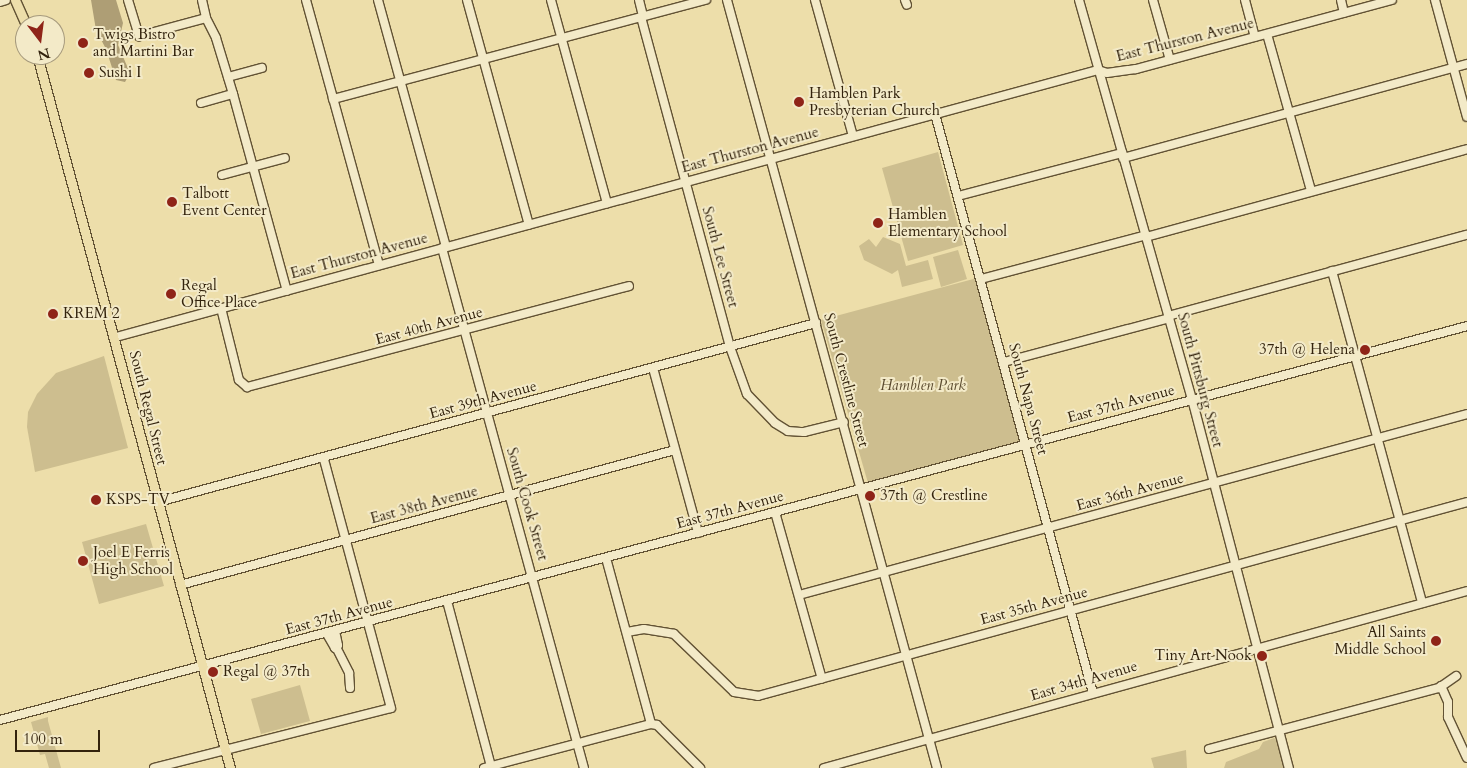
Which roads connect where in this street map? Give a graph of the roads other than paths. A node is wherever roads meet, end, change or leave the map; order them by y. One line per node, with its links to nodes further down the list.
1 (6, 0): 19 (street)
2 (15, 0): 21 (main road)
3 (128, 0): 23 (street)
4 (202, 0): 23 (street)
5 (306, 0): 37 (street)
6 (378, 0): 35 (street, South Cook Street)
7 (467, 0): 27 (street)
8 (551, 0): 26 (street)
9 (639, 0): 22 (street, South Lee Street)
10 (706, 0): 22 (street)
11 (727, 0): 46 (street, South Crestline Street)
12 (815, 0): 42 (street)
13 (1079, 0): 33 (street, South Pittsburg Street)
14 (1153, 0): 28 (street)
15 (1246, 0): 25 (street)
16 (1341, 0): 20 (street)
17 (1392, 0): 20 (street, East Thurston Avenue)
18 (1435, 0): 32 (street)
19 (0, 2)
20 (1344, 13): 24 (street, East Thurston Avenue)
21 (22, 15)
22 (642, 17): 26 (street); 49 (street, South Lee Street)
23 (206, 18): 34 (street)
24 (1267, 34): 25 (street, East Thurston Avenue); 39 (street)
25 (1255, 36): 28 (street, East Thurston Avenue)
26 (561, 38): 27 (street); 52 (street)
27 (483, 59): 35 (street); 53 (street)
28 (1170, 60): 33 (street, East Thurston Avenue)
29 (1467, 64): 32 (street)
30 (40, 65): 67 (main road, South Regal Street)
31 (262, 68): 34 (street)
32 (1453, 68): 39 (street); 41 (street)
33 (1098, 70): 40 (street, East Thurston Avenue); 44 (street, South Pittsburg Street)
34 (228, 77): 36 (street)
35 (401, 81): 37 (street); 56 (street, South Cook Street)
36 (233, 94): 38 (street); 47 (street)
37 (333, 99): 57 (street)
38 (200, 103)
39 (1289, 112): 44 (street); 50 (street)
40 (935, 114): 42 (street, East Thurston Avenue); 51 (street, South Napa Street)
41 (1467, 117)
42 (854, 136): 46 (street, East Thurston Avenue)
43 (1467, 149): 50 (street)
44 (1123, 156): 51 (street); 55 (street, South Pittsburg Street)
45 (285, 158): 47 (street)
46 (771, 159): 49 (street, East Thurston Avenue); 64 (street, South Crestline Street)
47 (254, 167): 48 (street); 61 (street)
48 (222, 175)
49 (685, 182): 52 (street, East Thurston Avenue); 68 (street, South Lee Street)
50 (1311, 191): 55 (street)
51 (958, 196): 59 (street, South Napa Street)
52 (607, 203): 53 (street, East Thurston Avenue)
53 (529, 225): 56 (street, East Thurston Avenue)
54 (1467, 235): 58 (street)
55 (1146, 236): 59 (street); 63 (street, South Pittsburg Street)
56 (444, 248): 57 (street, East Thurston Avenue); 66 (street, South Cook Street)
57 (379, 265): 61 (street, East Thurston Avenue)
58 (1332, 271): 63 (street); 69 (street)
59 (981, 280): 70 (street, South Napa Street)
60 (629, 286): 66 (street, East 40th Avenue)
61 (286, 290): 62 (street, East Thurston Avenue)
62 (221, 308): 66 (street, East 40th Avenue); 67 (street, East Thurston Avenue)
63 (1169, 317): 70 (street); 72 (street, South Pittsburg Street)
64 (816, 323): 68 (street, East 39th Avenue); 75 (street, South Crestline Street)
65 (1467, 326): 69 (street, East 37th Avenue)
66 (465, 330): 73 (street, South Cook Street)
67 (116, 337): 83 (main road, South Regal Street)
68 (730, 347): 71 (street, East 39th Avenue); 75 (street, South Lee Street)
69 (1356, 356): 72 (street, East 37th Avenue); 76 (street)
70 (1004, 362): 77 (street, South Napa Street)
71 (653, 368): 73 (street, East 39th Avenue); 78 (street)
72 (1192, 399): 77 (street, East 37th Avenue); 80 (street, South Pittsburg Street)
73 (486, 412): 79 (street, East 39th Avenue); 82 (street, South Cook Street)
74 (1467, 414): 76 (street, East 36th Avenue)
75 (844, 422): 81 (street, South Crestline Street)
76 (1378, 438): 80 (street, East 36th Avenue); 86 (street)
77 (1027, 445): 81 (street, East 37th Avenue); 87 (street, South Napa Street)
78 (675, 450): 82 (street, East 38th Avenue); 88 (street)
79 (324, 459): 83 (street, East 39th Avenue); 89 (street)
80 (1214, 484): 87 (street, East 36th Avenue); 91 (street, South Pittsburg Street)
81 (862, 490): 85 (street, East 37th Avenue); 92 (street, South Crestline Street)
82 (510, 496): 89 (street, East 38th Avenue); 93 (street, South Cook Street)
83 (158, 502): 94 (main road, South Regal Street)
84 (1467, 502): 86 (street, East 35th Avenue)
85 (776, 512): 88 (street, East 37th Avenue); 96 (street)
86 (1399, 521): 91 (street, East 35th Avenue); 98 (street)
87 (1049, 528): 92 (street, East 36th Avenue); 99 (street, South Napa Street)
88 (698, 533): 90 (street, East 37th Avenue)
89 (345, 541): 94 (street, East 38th Avenue); 100 (street)
90 (606, 558): 93 (street, East 37th Avenue); 102 (street)
91 (1235, 566): 99 (street, East 35th Avenue); 103 (street, South Pittsburg Street)
92 (884, 572): 96 (street, East 36th Avenue); 104 (street, South Crestline Street)
93 (533, 578): 97 (street, East 37th Avenue); 115 (street, South Cook Street)
94 (180, 585): 105 (main road, South Regal Street)
95 (1467, 590): 98 (street, East 34th Avenue)
96 (799, 595): 107 (street)
97 (447, 601): 100 (street, East 37th Avenue); 119 (street)
98 (1422, 603): 103 (street, East 34th Avenue)
99 (1070, 610): 104 (street, East 35th Avenue); 110 (street, South Napa Street)
100 (368, 623): 101 (street, East 37th Avenue); 116 (street)
101 (331, 632): 105 (street, East 37th Avenue); 108 (street)
102 (627, 632): 107 (street, East 35th Avenue); 112 (street)
103 (1256, 648): 110 (street, East 34th Avenue); 113 (street, South Pittsburg Street)
104 (907, 655): 107 (street, East 35th Avenue); 114 (street, South Crestline Street)
105 (202, 667): 111 (street, East 37th Avenue); 116 (main road, South Regal Street)
106 (1456, 676): 109 (street)
107 (822, 679)
108 (350, 688)
109 (1442, 688): 113 (street); 118 (street)
110 (1093, 693): 114 (street, East 34th Avenue)
111 (0, 720)
112 (650, 724): 115 (street); 123 (street)
113 (1279, 730): 117 (street); 126 (street, South Pittsburg Street)
114 (929, 739): 124 (street, East 34th Avenue); 125 (street, South Crestline Street)
115 (578, 744): 119 (street); 122 (street, South Cook Street)
116 (225, 749): 120 (street); 121 (main road, South Regal Street)
117 (1208, 749)
118 (1467, 757)
119 (487, 767)
120 (154, 768)
121 (230, 768)
122 (584, 768)
123 (700, 768)
124 (824, 768)
125 (937, 768)
126 (1289, 768)

